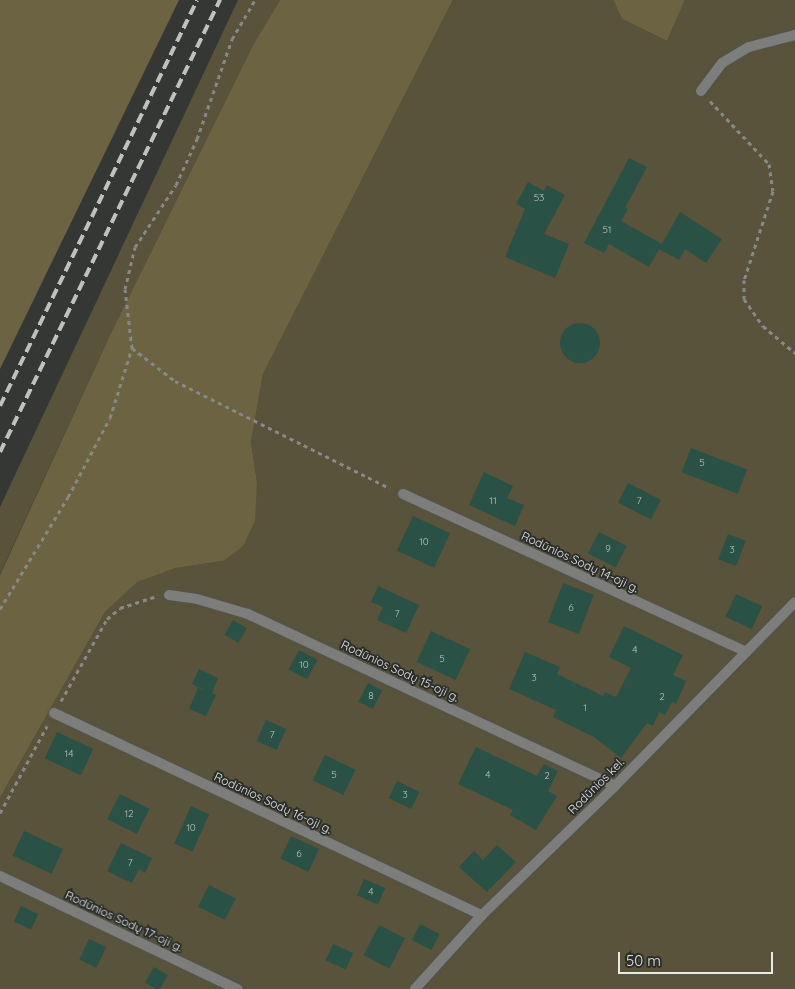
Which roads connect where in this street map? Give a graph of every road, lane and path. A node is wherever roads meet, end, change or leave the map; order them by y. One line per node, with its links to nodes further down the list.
1 (255, 0): 4 (path)
2 (795, 35): 3 (street)
3 (701, 92): 5 (path)
4 (132, 348): 6 (path); 9 (path)
5 (795, 354)
6 (403, 494): 10 (street, Rodūnios Sodų 14-oji g.)
7 (169, 595): 11 (path); 12 (street, Rodūnios Sodų 15-oji g.)
8 (795, 602): 10 (street, Rodūnios kel.)
9 (0, 608)
10 (746, 652): 12 (street, Rodūnios kel.)
11 (54, 713): 13 (path); 15 (street, Rodūnios Sodų 16-oji g.)
12 (615, 786): 15 (street, Rodūnios kel.)
13 (0, 813)
14 (0, 876): 16 (street, Rodūnios Sodų 17-oji g.)
15 (482, 915): 17 (street, Rodūnios kel.)
16 (237, 989)
17 (415, 989)

